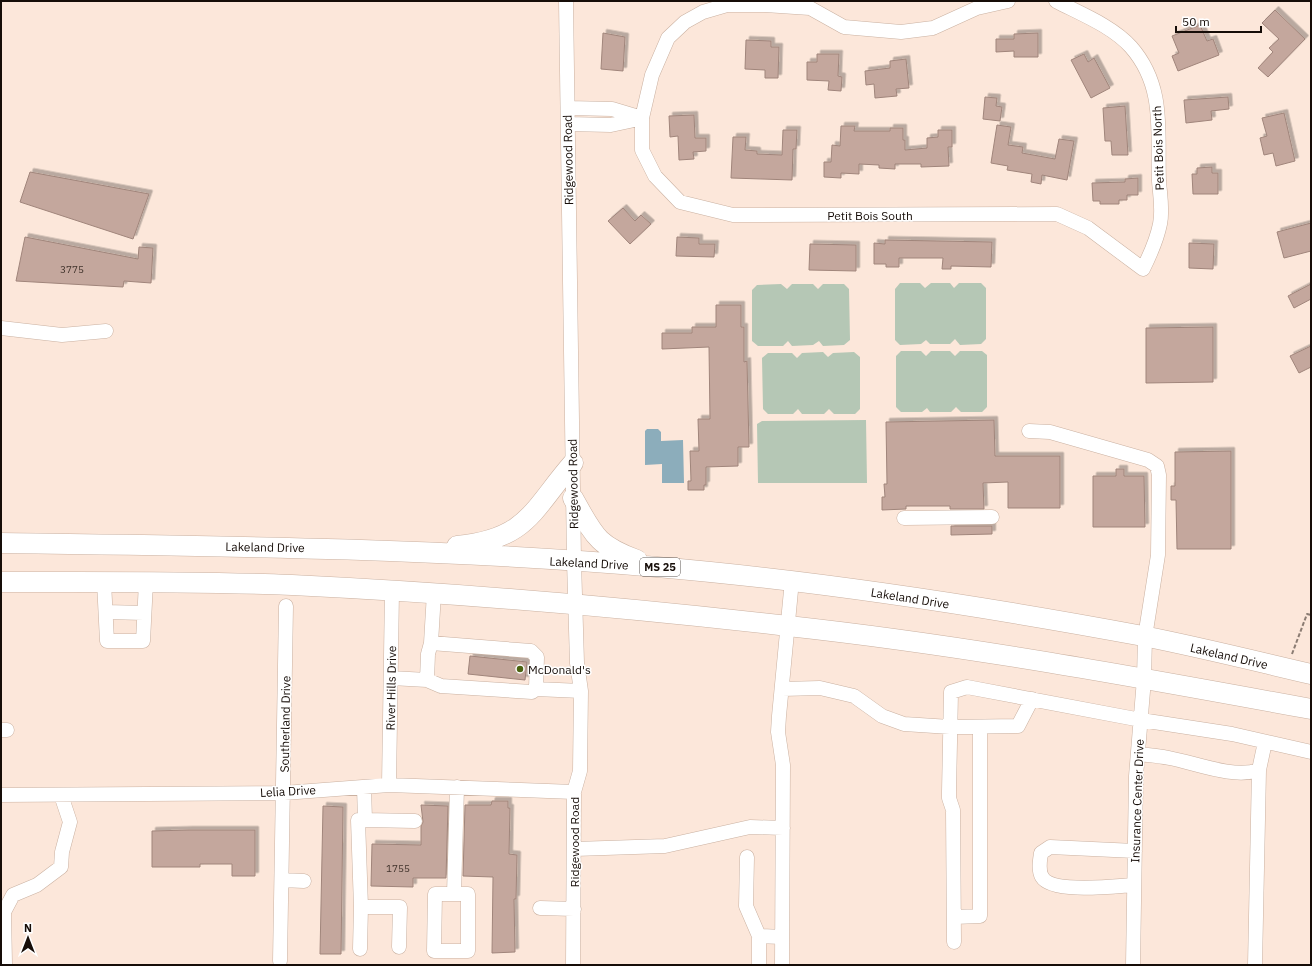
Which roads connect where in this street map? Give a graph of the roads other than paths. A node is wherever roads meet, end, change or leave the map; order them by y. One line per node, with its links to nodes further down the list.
1 (566, 1): 4 (street, Ridgewood Road)
2 (1008, 1): 5 (street)
3 (1056, 1): 7 (street, Petit Bois North)
4 (568, 108): 5 (street); 6 (street, Ridgewood Road)
5 (642, 118): 6 (street); 7 (street, Petit Bois South)
6 (568, 124): 11 (street, Ridgewood Road)
7 (1143, 269)
8 (1, 328): 9 (street)
9 (106, 331)
10 (1029, 432): 30 (street, Insurance Center Drive)
11 (573, 463): 12 (street, Ridgewood Road); 16 (highway)
12 (574, 498): 17 (street, Ridgewood Road); 18 (highway)
13 (992, 516): 14 (street)
14 (904, 518)
15 (1, 543): 16 (highway, Lakeland Drive / MS 25)
16 (400, 552): 17 (highway, Lakeland Drive / MS 25)
17 (574, 562): 18 (highway, Lakeland Drive / MS 25); 25 (street, Ridgewood Road)
18 (656, 567): 19 (highway, Lakeland Drive / MS 25)
19 (792, 580): 29 (street); 30 (highway, Lakeland Drive / MS 25)
20 (1, 582): 21 (highway)
21 (104, 582): 22 (highway); 27 (street)
22 (146, 582): 23 (highway); 28 (street)
23 (392, 591): 24 (highway); 33 (street, River Hills Drive)
24 (434, 594): 25 (highway); 31 (street)
25 (576, 605): 29 (highway); 38 (street, Ridgewood Road)
26 (286, 606): 51 (street, Southerland Drive)
27 (106, 612): 28 (street); 28 (street)
28 (144, 613)
29 (788, 626): 34 (highway); 37 (street)
30 (1145, 636): 32 (highway, Lakeland Drive / MS 25); 34 (street, Insurance Center Drive)
31 (432, 643): 35 (street); 36 (street)
32 (1311, 674)
33 (391, 678): 35 (street); 48 (street, River Hills Drive)
34 (1144, 678): 40 (highway); 41 (street, Insurance Center Drive)
35 (427, 680): 36 (street)
36 (536, 689): 38 (street)
37 (782, 689): 42 (street); 57 (street)
38 (581, 690): 52 (street, Ridgewood Road)
39 (1032, 699): 41 (street); 42 (street); 43 (street)
40 (1311, 709)
41 (1141, 720): 44 (street); 46 (street, Insurance Center Drive)
42 (950, 727): 43 (street); 68 (street)
43 (980, 727): 68 (street)
44 (1265, 742): 45 (street); 47 (street)
45 (1311, 752)
46 (1138, 754): 47 (street); 59 (street, Insurance Center Drive)
47 (1259, 770): 80 (street)
48 (390, 785): 49 (street, Lelia Drive); 50 (street, Lelia Drive)
49 (364, 787): 51 (street, Lelia Drive); 55 (street)
50 (457, 787): 52 (street, Lelia Drive); 64 (street)
51 (284, 792): 54 (street, Lelia Drive); 61 (street, Southerland Drive)
52 (574, 792): 58 (street, Ridgewood Road)
53 (1, 795): 54 (street, Lelia Drive)
54 (61, 795): 75 (street)
55 (365, 820): 56 (street); 65 (street)
56 (414, 821)
57 (783, 828): 58 (street); 70 (street)
58 (575, 849): 67 (street, Ridgewood Road)
59 (1135, 851): 63 (street, Insurance Center Drive); 63 (street)
60 (747, 857): 69 (street)
61 (282, 880): 62 (street); 74 (street, Southerland Drive)
62 (304, 881)
63 (1134, 885): 79 (street, Insurance Center Drive)
64 (454, 894): 64 (street)
65 (361, 906): 72 (street); 73 (street)
66 (540, 908): 67 (street)
67 (574, 909): 76 (street, Ridgewood Road)
68 (954, 917): 71 (street)
69 (759, 936): 70 (street); 77 (street)
70 (782, 937): 78 (street)
71 (954, 942)
72 (399, 947)
73 (360, 949)
74 (280, 962)
75 (5, 964)
76 (573, 965)
77 (759, 965)
78 (782, 965)
79 (1133, 965)
80 (1255, 965)

